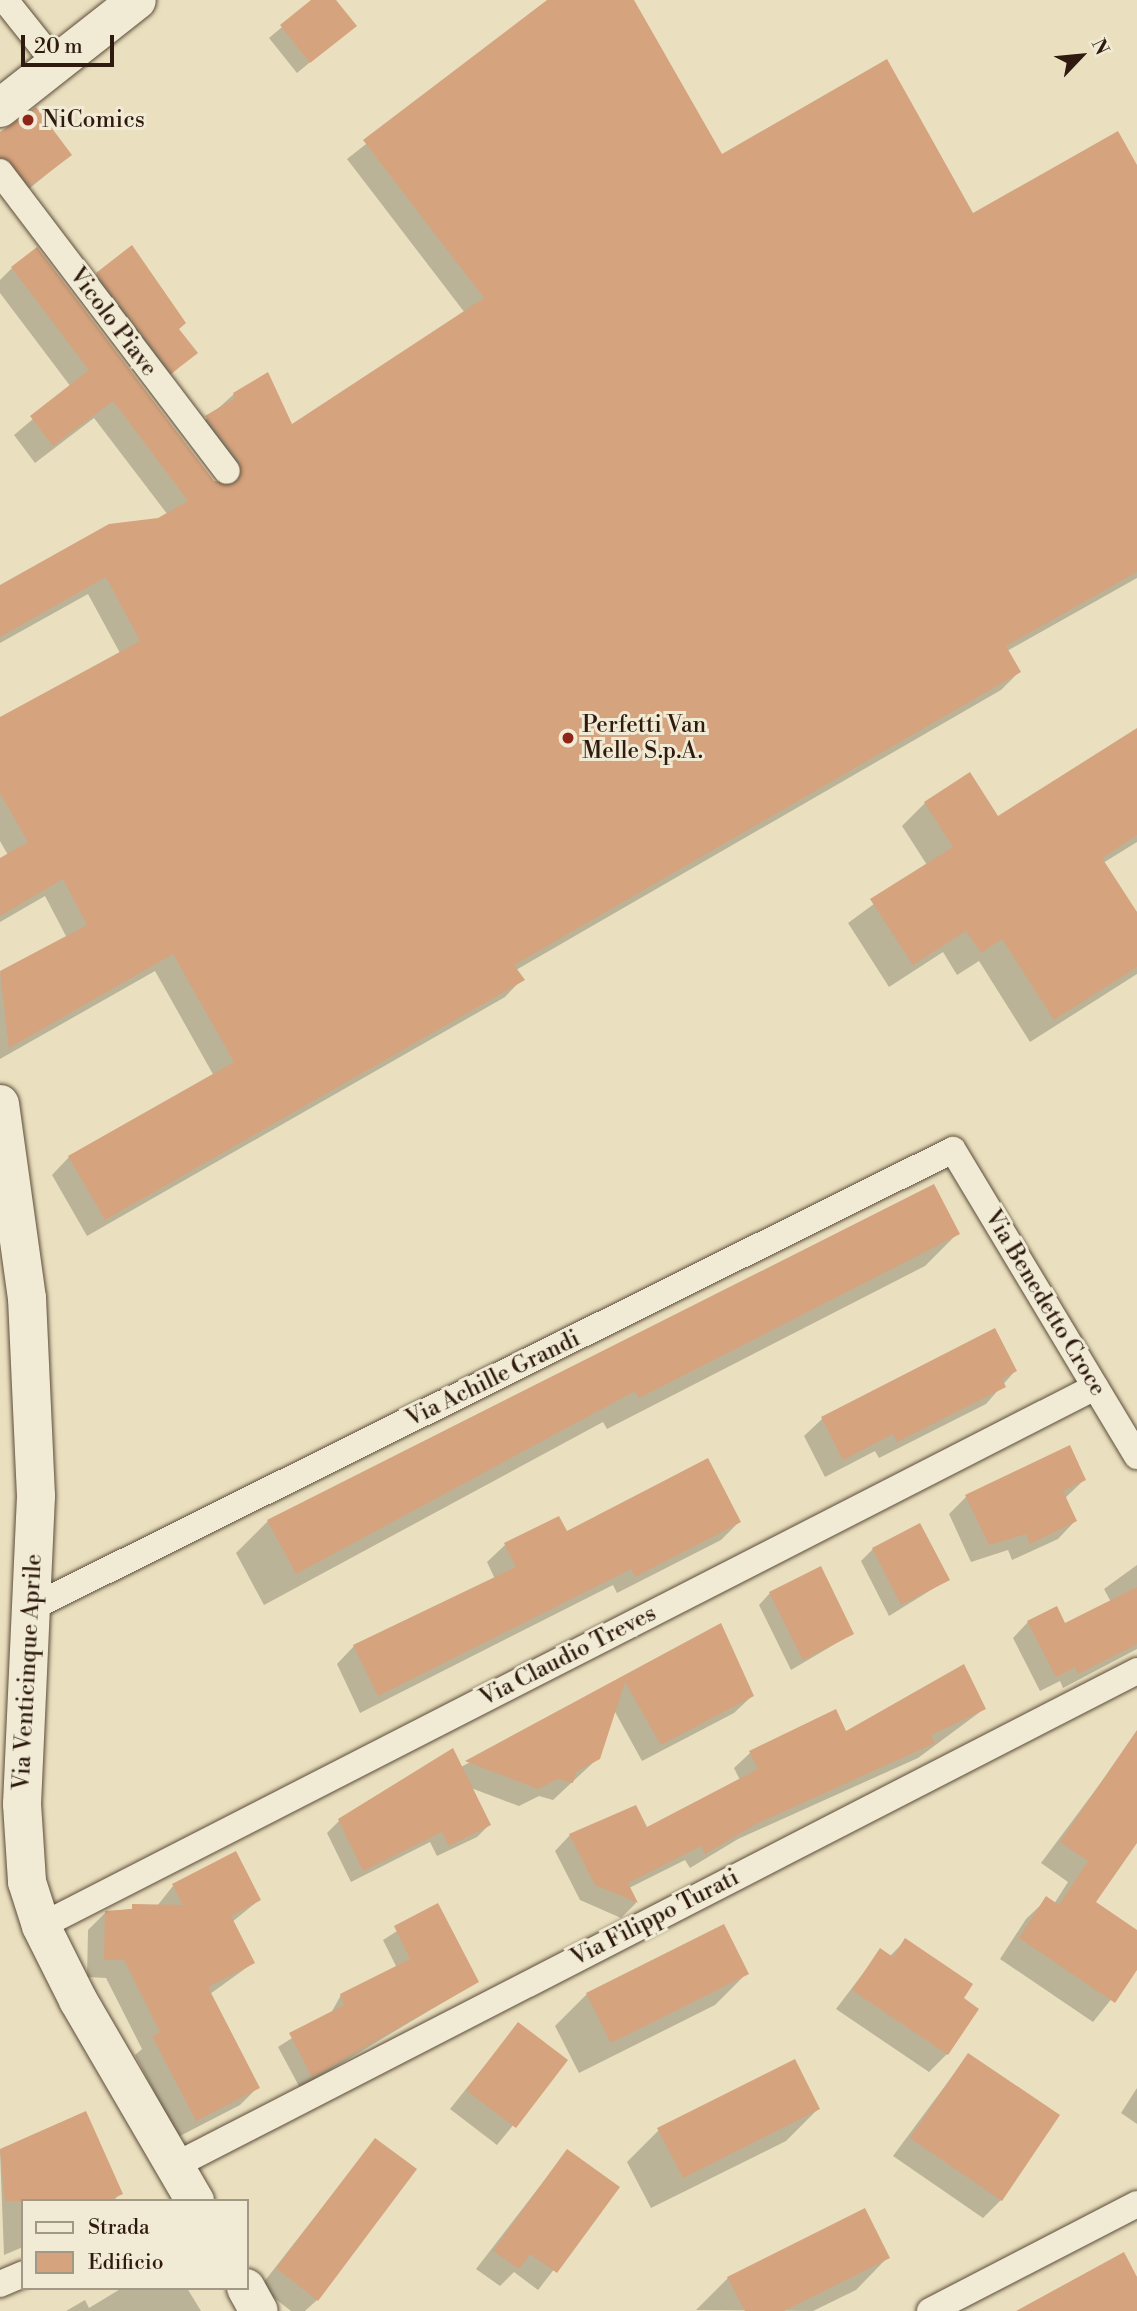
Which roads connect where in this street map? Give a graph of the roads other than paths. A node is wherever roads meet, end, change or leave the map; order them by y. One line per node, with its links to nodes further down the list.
1 (5, 0): 3 (street)
2 (138, 0): 3 (street)
3 (56, 64): 4 (street)
4 (0, 108)
5 (0, 173): 6 (street, Vicolo Piave)
6 (227, 471)
7 (0, 1104): 11 (street, Via Venticinque Aprile)
8 (953, 1150): 9 (street, Via Benedetto Croce); 11 (street, Via Achille Grandi)
9 (1095, 1387): 10 (street, Via Benedetto Croce); 13 (street, Via Claudio Treves)
10 (1137, 1456)
11 (33, 1607): 13 (street, Via Venticinque Aprile)
12 (1137, 1671): 14 (street, Via Filippo Turati)
13 (41, 1926): 14 (street, Via Venticinque Aprile)
14 (174, 2166): 15 (street, Via Venticinque Aprile)
15 (191, 2199)
16 (1137, 2204): 21 (street)
17 (21, 2275): 18 (street)
18 (0, 2284)
19 (247, 2290): 20 (street)
20 (259, 2311)
21 (930, 2311)

